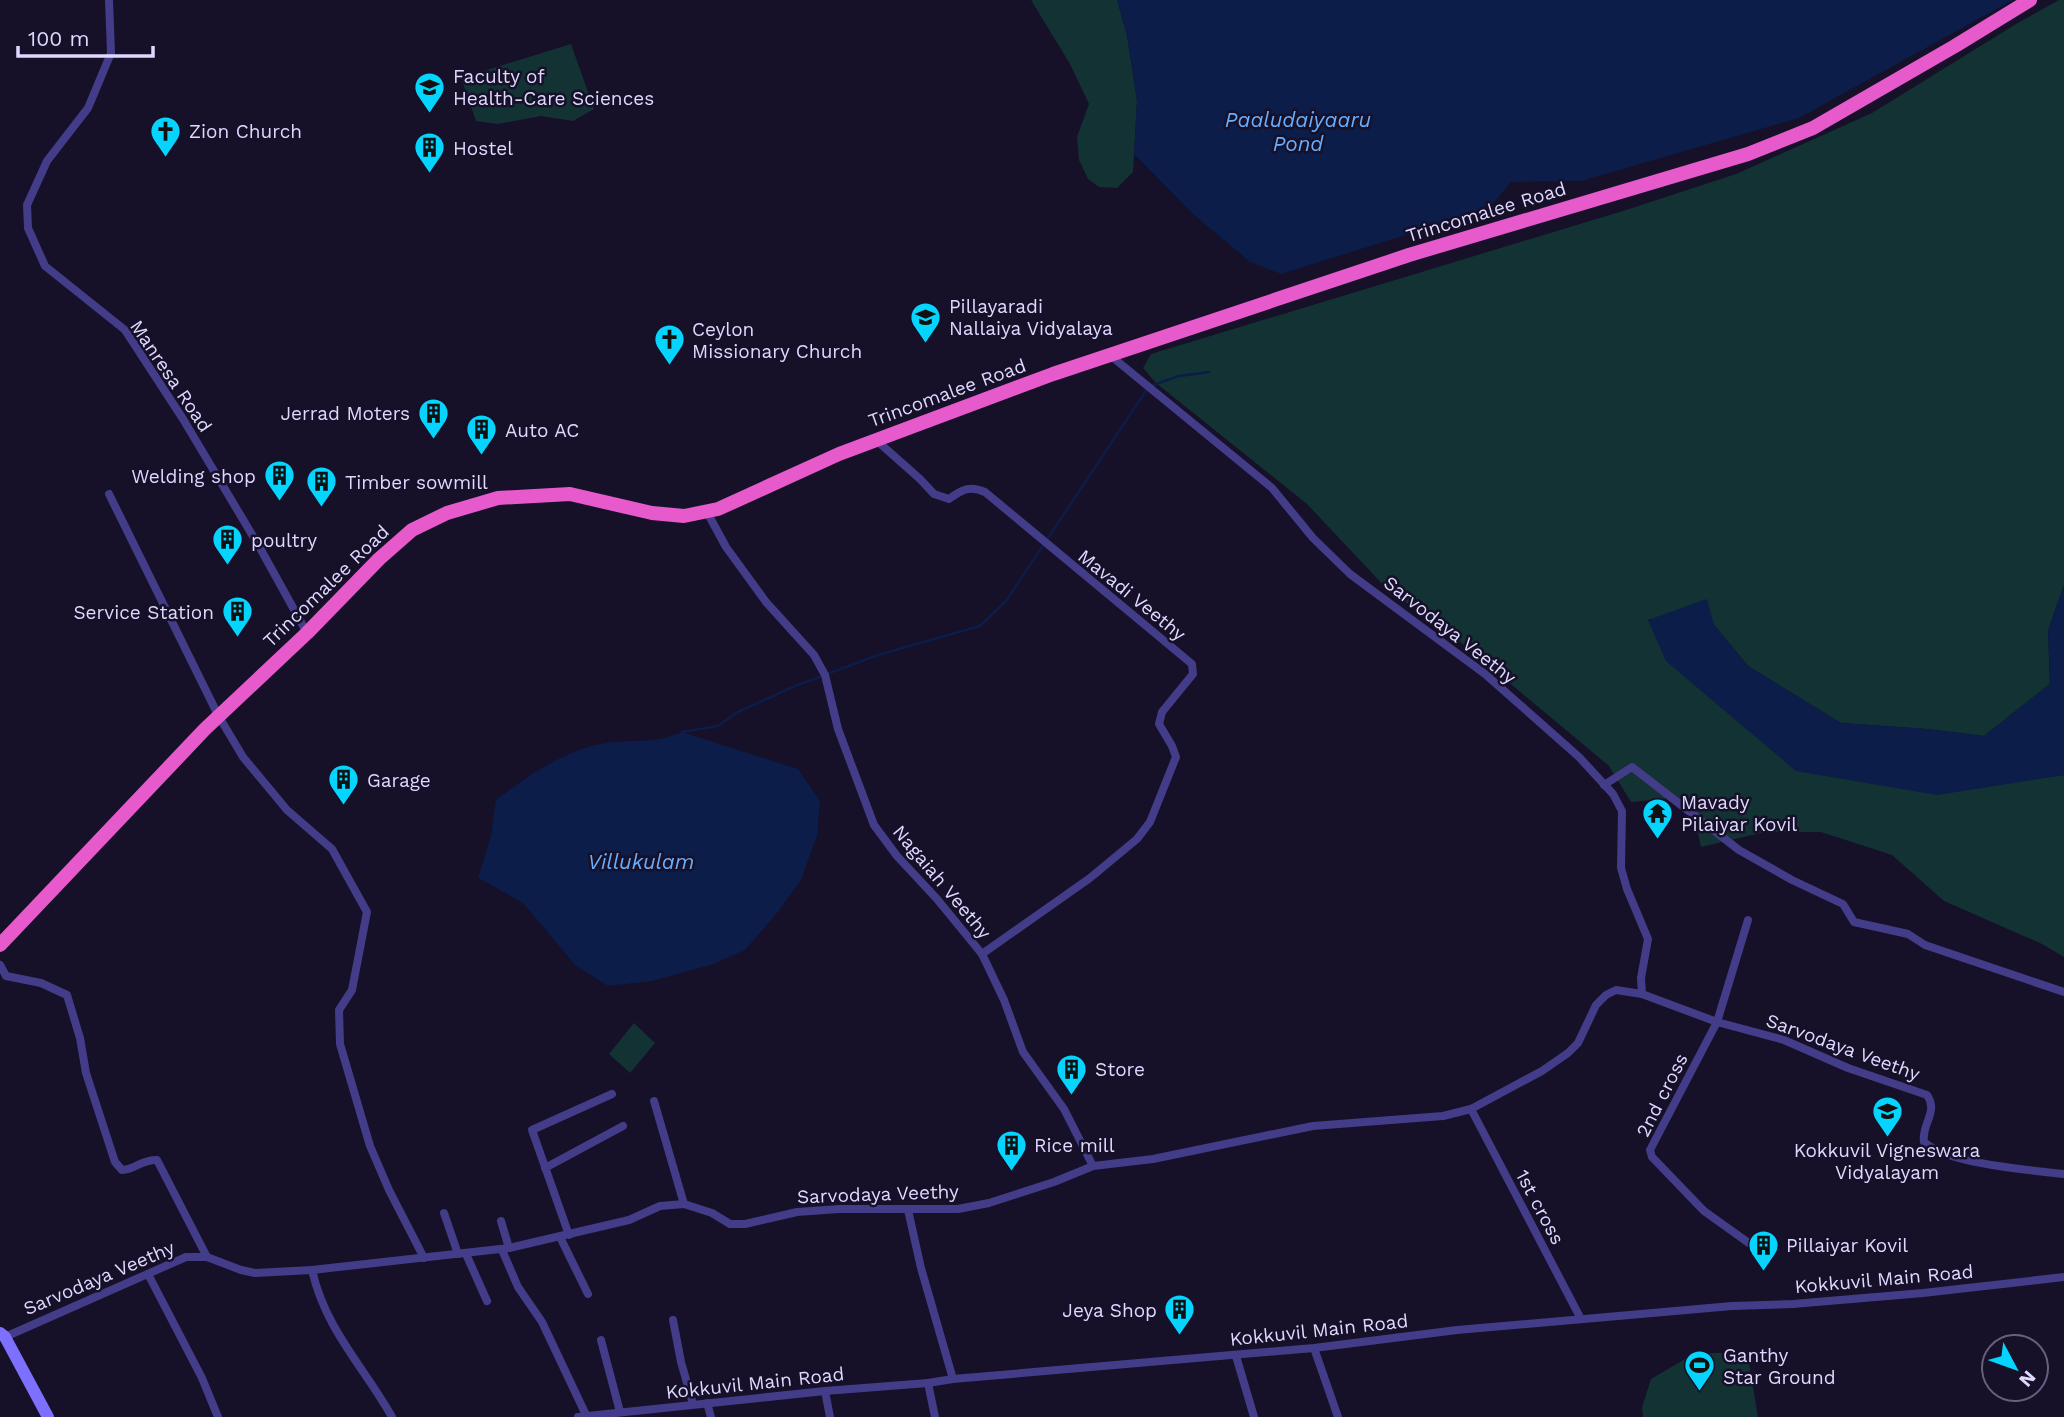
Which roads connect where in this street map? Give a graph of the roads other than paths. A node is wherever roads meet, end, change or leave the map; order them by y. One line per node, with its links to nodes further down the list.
1 (109, 0): 7 (street, Manresa Road)
2 (2030, 0): 3 (highway, Trincomalee Road)
3 (1111, 356): 4 (highway, Trincomalee Road); 9 (street, Sarvodaya Veethy)
4 (876, 440): 6 (highway, Trincomalee Road); 12 (street, Mavadi Veethy)
5 (109, 494): 8 (street)
6 (707, 512): 7 (highway, Trincomalee Road); 12 (street, Nagaiah Veethy)
7 (307, 633): 8 (highway, Trincomalee Road)
8 (218, 715): 11 (highway, Trincomalee Road); 33 (street)
9 (1604, 785): 14 (street); 15 (street, Sarvodaya Veethy)
10 (1748, 920): 16 (street, 2nd cross)
11 (0, 945)
12 (982, 954): 21 (street, Nagaiah Veethy)
13 (0, 965): 32 (street)
14 (2064, 992)
15 (1642, 994): 16 (street, Sarvodaya Veethy); 19 (street, Sarvodaya Veethy)
16 (1717, 1022): 23 (street, Sarvodaya Veethy); 29 (street, 2nd cross)
17 (612, 1094): 22 (street)
18 (654, 1101): 24 (street)
19 (1471, 1109): 21 (street, Sarvodaya Veethy); 39 (street, 1st cross)
20 (623, 1126): 22 (street)
21 (1093, 1166): 25 (street, Sarvodaya Veethy)
22 (545, 1168): 28 (street)
23 (2064, 1174)
24 (684, 1204): 25 (street, Sarvodaya Veethy); 28 (street, Sarvodaya Veethy)
25 (908, 1210): 45 (street)
26 (444, 1213): 31 (street)
27 (501, 1221): 30 (street)
28 (564, 1236): 30 (street, Sarvodaya Veethy); 37 (street)
29 (1753, 1246)
30 (505, 1249): 31 (street, Sarvodaya Veethy); 51 (street)
31 (462, 1254): 33 (street, Sarvodaya Veethy); 38 (street)
32 (207, 1256): 34 (street, Sarvodaya Veethy); 35 (street, Sarvodaya Veethy)
33 (424, 1258): 34 (street, Sarvodaya Veethy)
34 (312, 1270): 55 (street)
35 (148, 1274): 41 (street, Sarvodaya Veethy); 54 (street)
36 (2064, 1277): 39 (street, Kokkuvil Main Road)
37 (588, 1294)
38 (487, 1301)
39 (1581, 1319): 43 (street, Kokkuvil Main Road)
40 (673, 1321): 49 (street)
41 (3, 1335): 53 (main road)
42 (601, 1339): 50 (street)
43 (1314, 1349): 44 (street, Kokkuvil Main Road); 60 (street)
44 (1236, 1356): 45 (street, Kokkuvil Main Road); 59 (street)
45 (953, 1379): 46 (street, Kokkuvil Main Road)
46 (928, 1383): 47 (street, Kokkuvil Main Road); 58 (street)
47 (825, 1391): 48 (street, Kokkuvil Main Road); 57 (street)
48 (707, 1403): 49 (street, Kokkuvil Main Road); 56 (street)
49 (693, 1404): 50 (street, Kokkuvil Main Road)
50 (620, 1412): 52 (street, Kokkuvil Main Road)
51 (582, 1416): 52 (street, Kokkuvil Main Road)
52 (609, 1416)
53 (48, 1417)
54 (218, 1417)
55 (392, 1417)
56 (711, 1417)
57 (830, 1417)
58 (935, 1417)
59 (1254, 1417)
60 (1338, 1417)

